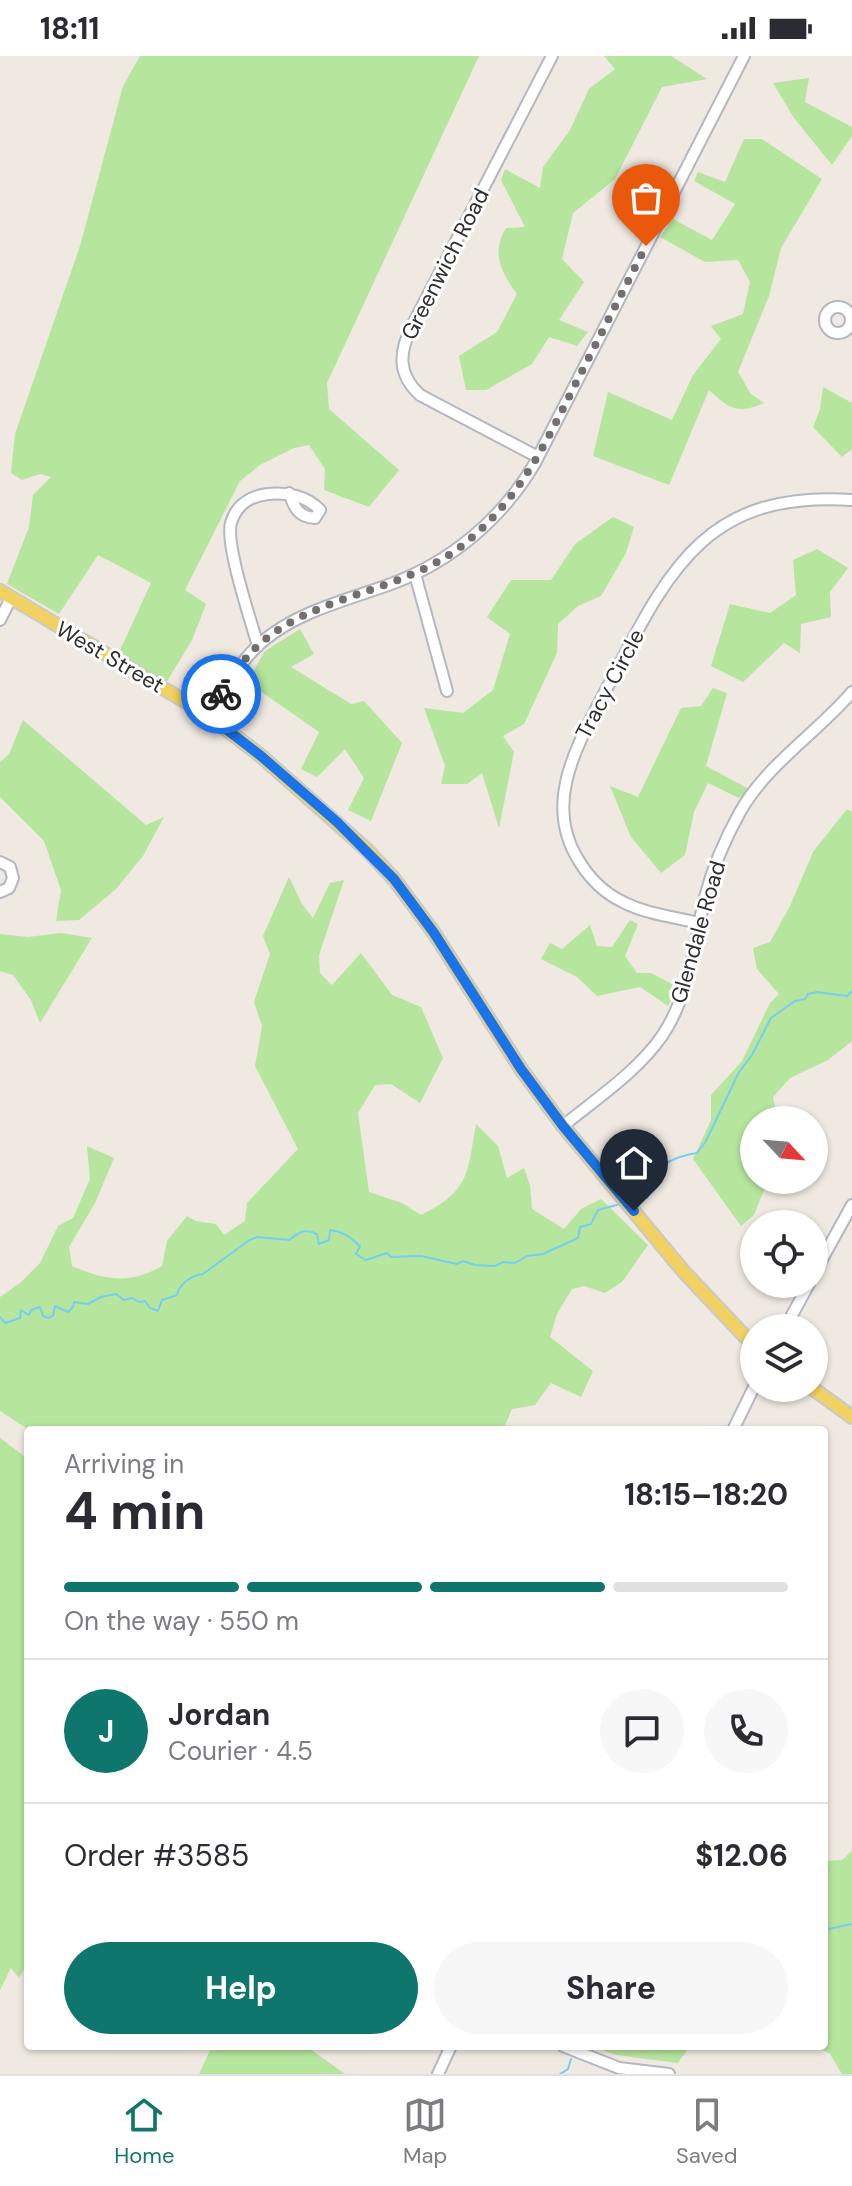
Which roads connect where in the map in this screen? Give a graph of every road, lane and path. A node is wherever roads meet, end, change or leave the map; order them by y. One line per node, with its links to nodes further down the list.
1 (552, 56): 5 (street, Greenwich Road)
2 (744, 56): 5 (street)
3 (852, 297): 4 (street)
4 (844, 309)
5 (538, 457): 8 (street)
6 (289, 493): 11 (street)
7 (852, 500): 17 (street, Tracy Circle)
8 (415, 574): 11 (street); 12 (street)
9 (5, 595): 10 (street); 14 (main road, West Street)
10 (0, 620)
11 (258, 646): 14 (street)
12 (447, 691)
13 (852, 692): 17 (street, Glendale Road)
14 (208, 715): 18 (main road, West Street)
15 (0, 862): 16 (street)
16 (0, 892)
17 (699, 923): 18 (street, Glendale Road)
18 (563, 1126): 21 (main road, West Street)
19 (852, 1205): 20 (street)
20 (828, 1249)
21 (740, 1329)
22 (828, 1400): 24 (main road)
23 (747, 1402): 25 (street)
24 (852, 1417)
25 (735, 1426)
26 (449, 2050): 28 (street)
27 (573, 2050): 29 (street)
28 (438, 2074)
29 (669, 2074)

